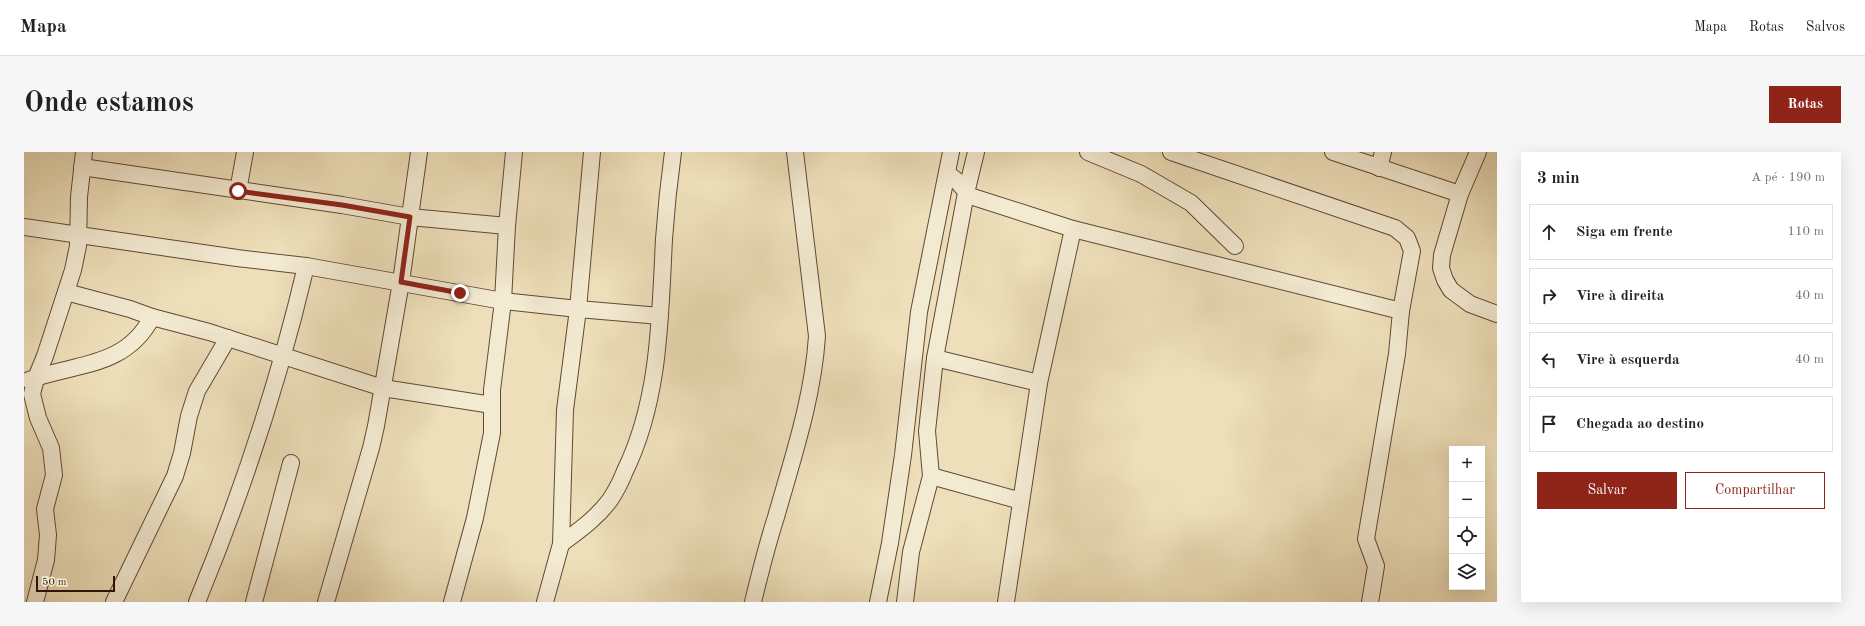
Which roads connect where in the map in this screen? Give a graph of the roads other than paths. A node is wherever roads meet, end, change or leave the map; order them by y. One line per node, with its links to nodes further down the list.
1 (245, 152): 17 (street)
2 (419, 152): 20 (street)
3 (514, 152): 21 (street)
4 (592, 152): 30 (street)
5 (673, 152): 33 (street)
6 (795, 152): 53 (street)
7 (951, 152): 16 (street)
8 (976, 152): 18 (street)
9 (1088, 152): 25 (street)
10 (1171, 152): 31 (street)
11 (1333, 152): 15 (street)
12 (1383, 152): 15 (street)
13 (1478, 152): 19 (street)
14 (83, 160): 17 (street); 24 (street)
15 (1379, 168): 19 (street)
16 (947, 173): 18 (street); 54 (street)
17 (238, 191): 20 (street)
18 (966, 193): 23 (street); 37 (street)
19 (1460, 194): 32 (street)
20 (410, 217): 21 (street); 27 (street)
21 (507, 226): 29 (street)
22 (24, 227): 24 (street)
23 (1073, 228): 31 (street); 39 (street)
24 (77, 234): 26 (street); 28 (street)
25 (1235, 246)
26 (306, 266): 27 (street); 36 (street)
27 (401, 282): 29 (street); 40 (street)
28 (66, 292): 34 (street); 38 (street)
29 (503, 301): 30 (street); 41 (street)
30 (578, 309): 33 (street); 45 (street)
31 (1401, 311): 57 (street)
32 (1497, 314)
33 (660, 316): 45 (street)
34 (152, 317): 35 (street); 38 (street)
35 (228, 338): 36 (street); 47 (street)
36 (284, 356): 40 (street); 48 (street)
37 (935, 358): 39 (street); 43 (street)
38 (30, 380): 46 (street)
39 (1040, 384): 44 (street)
40 (383, 388): 41 (street); 50 (street)
41 (492, 405): 51 (street)
42 (291, 463): 49 (street)
43 (931, 476): 44 (street); 55 (street)
44 (1021, 501): 56 (street)
45 (560, 544): 52 (street)
46 (36, 602)
47 (114, 602)
48 (197, 602)
49 (254, 602)
50 (326, 602)
51 (452, 602)
52 (546, 602)
53 (753, 602)
54 (878, 602)
55 (905, 602)
56 (1006, 602)
57 (1370, 602)

